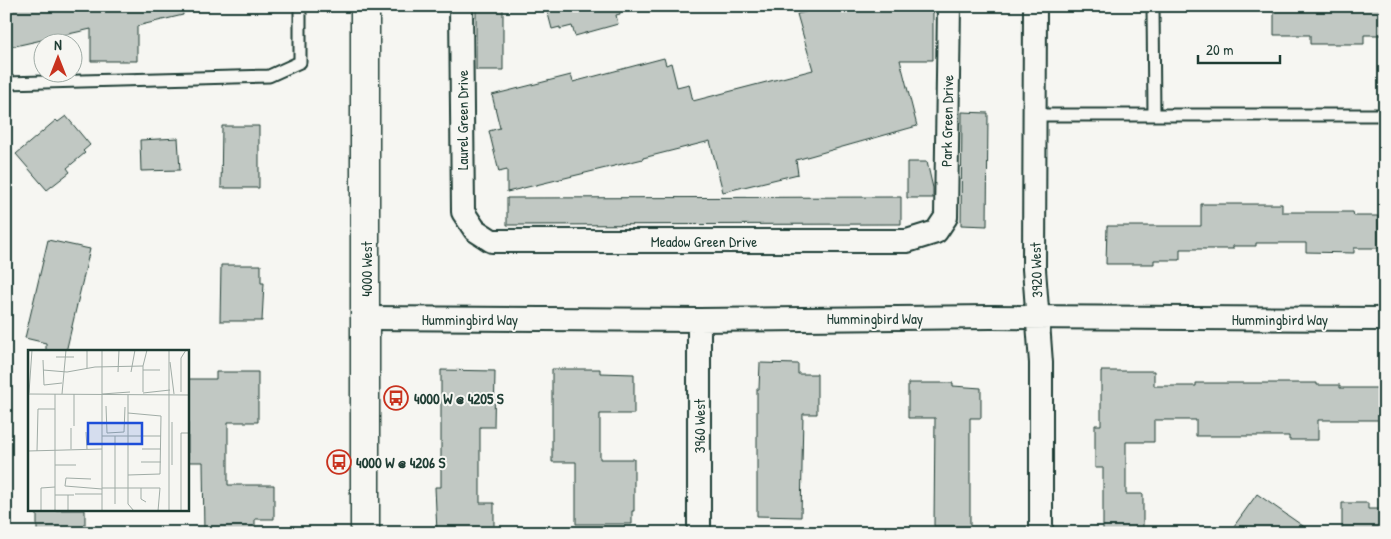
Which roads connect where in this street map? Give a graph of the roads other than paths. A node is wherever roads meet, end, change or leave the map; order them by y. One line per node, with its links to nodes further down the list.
1 (300, 6): 7 (lane)
2 (365, 6): 13 (street, 4000 West)
3 (462, 6): 11 (street, Laurel Green Drive)
4 (949, 6): 12 (street, Park Green Drive)
5 (1035, 6): 8 (street, 3920 West)
6 (1153, 6): 9 (lane)
7 (6, 83)
8 (1035, 115): 9 (lane); 14 (street, 3920 West)
9 (1154, 115): 10 (lane)
10 (1385, 115)
11 (475, 230): 12 (street, Meadow Green Drive)
12 (936, 232)
13 (366, 318): 16 (street, Hummingbird Way); 17 (street, 4000 West)
14 (1038, 318): 15 (street, Hummingbird Way); 16 (street, Hummingbird Way); 19 (street, 3920 West)
15 (1385, 319)
16 (699, 320): 18 (street, 3960 West)
17 (366, 533)
18 (699, 533)
19 (1040, 533)

